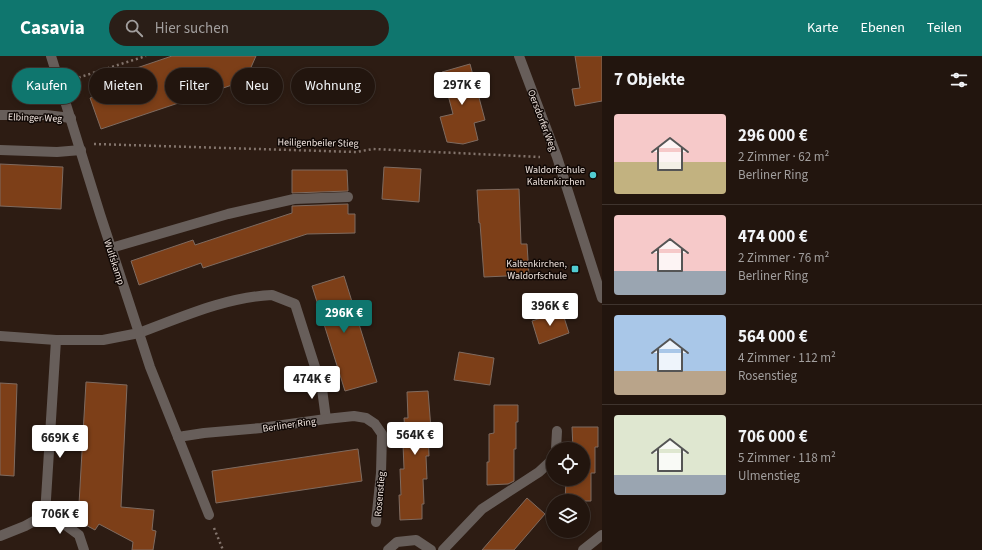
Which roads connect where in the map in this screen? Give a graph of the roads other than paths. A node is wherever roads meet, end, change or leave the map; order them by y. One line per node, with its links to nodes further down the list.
1 (51, 56): 4 (street, Wulfskamp)
2 (519, 56): 9 (street, Oersdorfer Weg)
3 (0, 115): 4 (street, Elbinger Weg)
4 (71, 118): 5 (street, Wulfskamp)
5 (80, 147): 6 (street); 8 (street, Wulfskamp)
6 (0, 150)
7 (348, 197): 8 (street)
8 (111, 248): 10 (street, Wulfskamp)
9 (602, 298)
10 (140, 333): 12 (street); 13 (street, Berliner Ring); 15 (street)
11 (0, 336): 12 (street)
12 (56, 340): 18 (street)
13 (326, 419): 15 (street, Berliner Ring); 20 (street, Rosenstieg)
14 (557, 431): 16 (street)
15 (178, 437): 19 (street)
16 (556, 442)
17 (546, 466): 26 (street)
18 (46, 515): 22 (street); 23 (street)
19 (209, 515)
20 (376, 522)
21 (602, 535): 27 (street)
22 (0, 536)
23 (84, 550)
24 (388, 550): 25 (street)
25 (432, 550)
26 (443, 550)
27 (583, 550)

